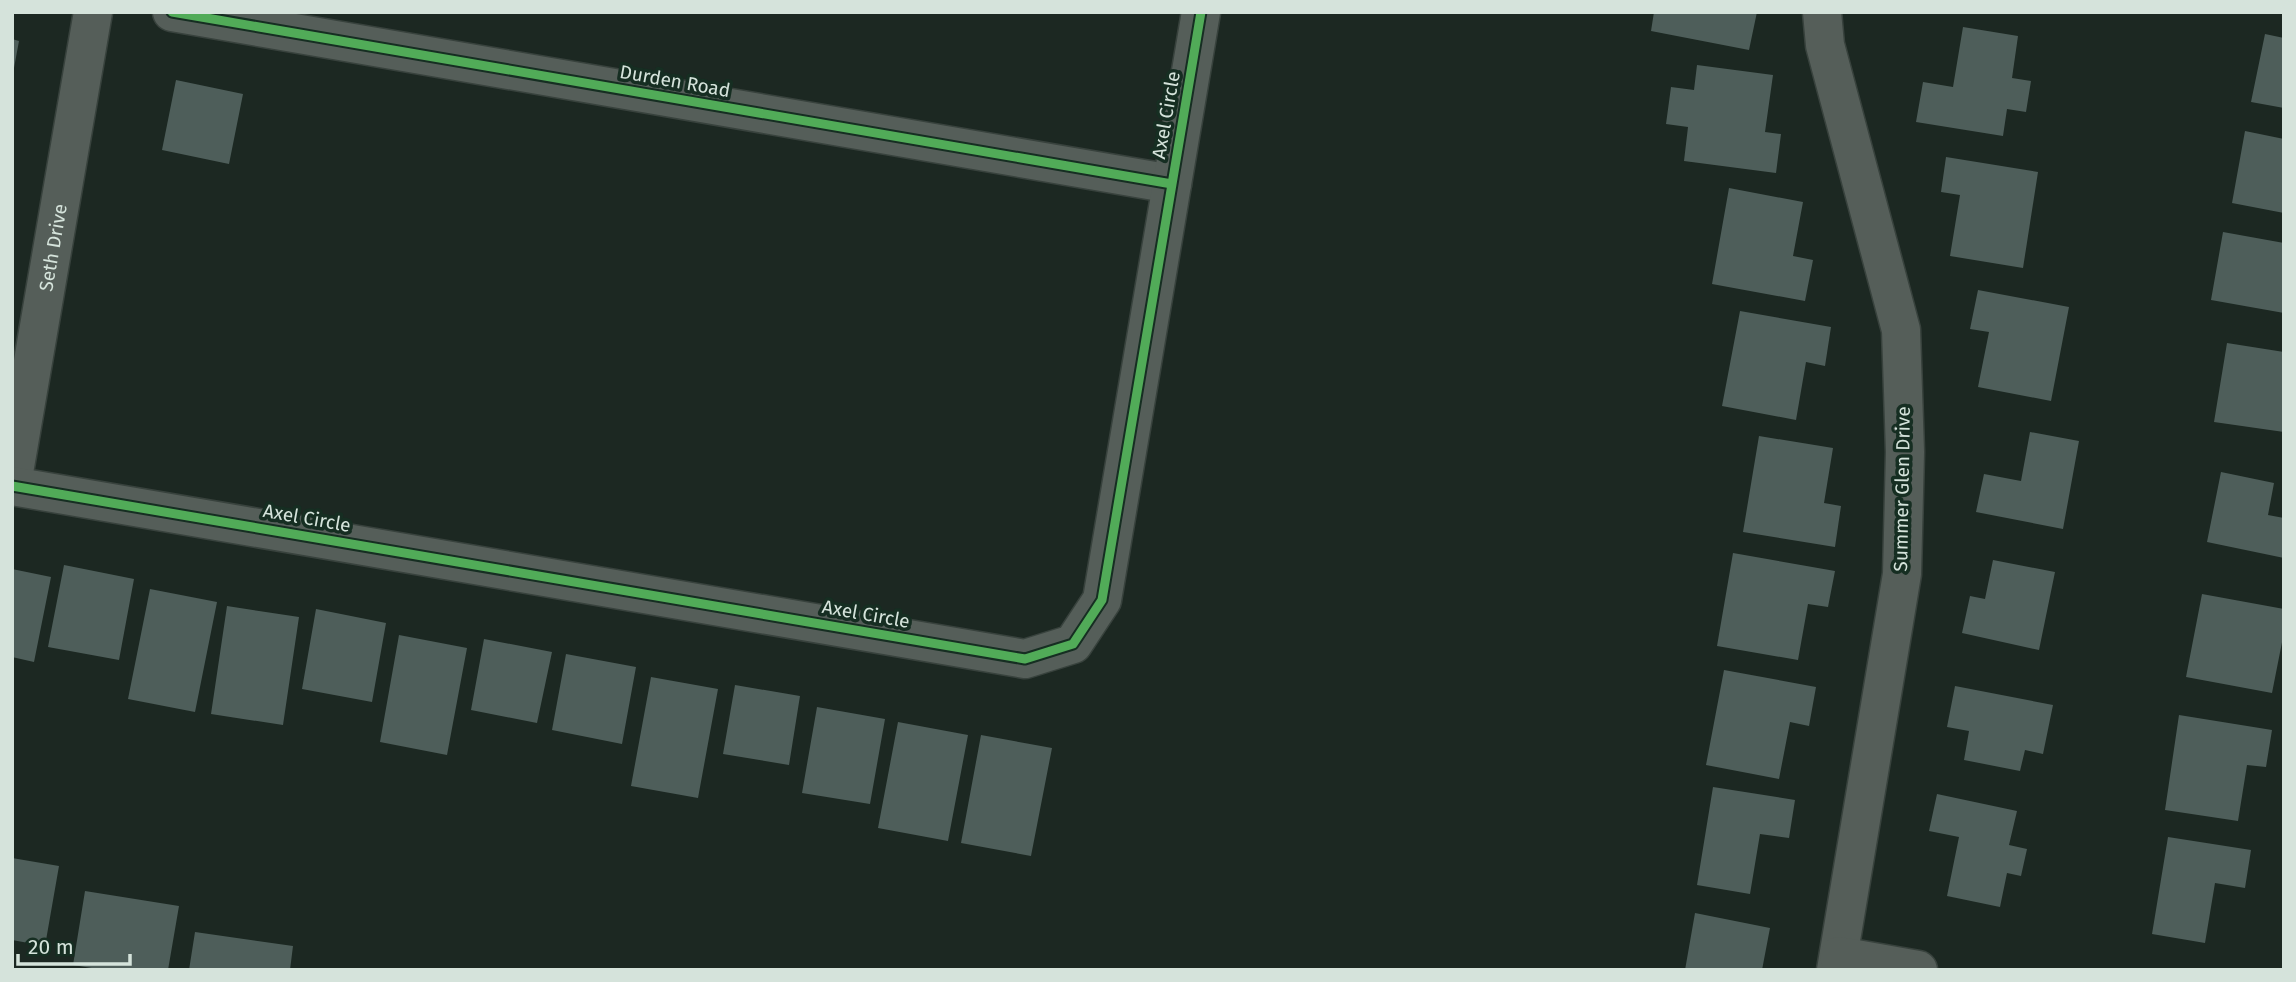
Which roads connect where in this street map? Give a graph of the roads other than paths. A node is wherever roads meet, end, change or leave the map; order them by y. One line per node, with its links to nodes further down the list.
1 (93, 12): 6 (street, Seth Drive)
2 (172, 12): 5 (street, Durden Road)
3 (1201, 12): 5 (street, Axel Circle)
4 (1822, 12): 7 (street, Summer Glen Drive)
5 (1172, 184): 6 (street, Axel Circle)
6 (12, 485)
7 (1838, 963): 8 (street)
8 (1918, 970)

